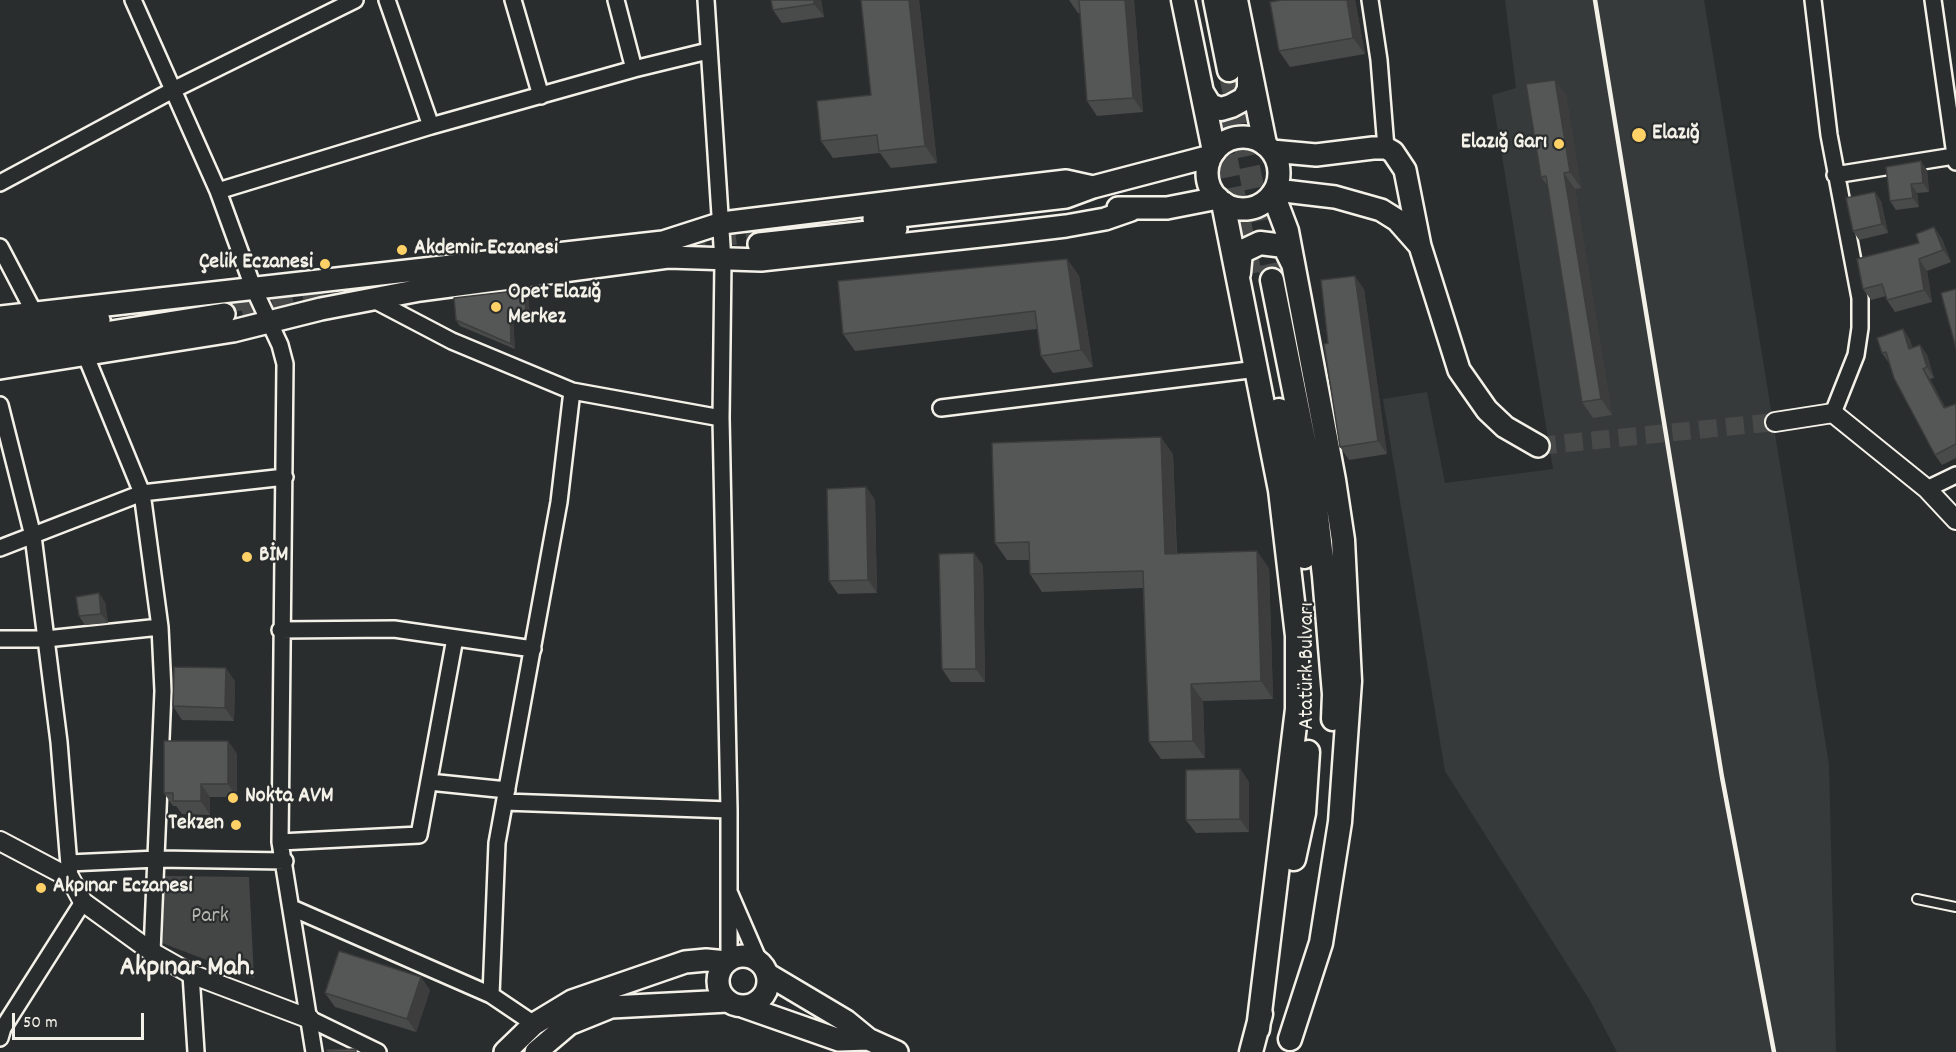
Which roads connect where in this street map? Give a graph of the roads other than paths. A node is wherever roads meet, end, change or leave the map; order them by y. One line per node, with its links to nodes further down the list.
1 (133, 0): 17 (street)
2 (355, 0): 17 (street)
3 (387, 0): 19 (street)
4 (513, 0): 18 (street)
5 (616, 0): 15 (street)
6 (706, 0): 14 (street)
7 (1183, 0): 16 (main road)
8 (1196, 0): 16 (main road)
9 (1215, 0): 16 (main road)
10 (1236, 0): 16 (main road)
11 (1370, 0): 21 (street)
12 (1813, 0): 24 (street)
13 (1933, 0): 23 (street)
14 (708, 51): 15 (street); 31 (street)
15 (634, 69): 18 (street)
16 (1222, 76): 20 (main road); 22 (main road)
17 (173, 90): 25 (street); 27 (street)
18 (541, 96): 19 (street)
19 (431, 126): 27 (street)
20 (1268, 147): 21 (main road); 22 (main road); 28 (main road)
21 (1386, 148): 32 (main road)
22 (1213, 153): 26 (main road); 29 (main road)
23 (1955, 159): 24 (street)
24 (1835, 175): 50 (street)
25 (0, 183)
26 (1093, 187): 30 (main road); 31 (main road)
27 (218, 191): 37 (street)
28 (1274, 192): 29 (main road); 32 (main road); 35 (main road)
29 (1220, 201): 30 (main road); 36 (main road)
30 (1131, 210): 34 (main road)
31 (722, 223): 34 (street); 37 (main road)
32 (1420, 246): 53 (main road)
33 (0, 247): 39 (street)
34 (723, 261): 38 (main road); 51 (street)
35 (1294, 268): 36 (main road); 91 (main road)
36 (1254, 282): 46 (main road); 88 (main road, Atatürk Bulvarı); 91 (main road, Atatürk Bulvarı)
37 (253, 287): 39 (main road); 41 (street)
38 (372, 299): 41 (main road); 47 (street)
39 (34, 312): 40 (main road)
40 (0, 317)
41 (269, 322): 44 (main road); 55 (street)
42 (0, 333): 43 (main road)
43 (0, 350)
44 (85, 354): 45 (main road); 57 (street)
45 (0, 368)
46 (1257, 369): 49 (street); 88 (main road)
47 (572, 391): 51 (street); 66 (street)
48 (0, 405): 59 (street)
49 (941, 408)
50 (1833, 413): 52 (street); 56 (street)
51 (721, 418): 69 (street)
52 (1775, 422)
53 (1538, 446)
54 (1956, 475): 56 (street)
55 (285, 477): 57 (street); 62 (street)
56 (1927, 489): 58 (street)
57 (142, 493): 59 (street); 61 (street)
58 (1956, 520)
59 (33, 536): 60 (street); 65 (street)
60 (0, 548)
61 (160, 627): 65 (street); 72 (street)
62 (280, 630): 63 (street); 71 (street)
63 (455, 638): 66 (street); 67 (street)
64 (0, 639): 65 (street)
65 (46, 639): 74 (street)
66 (533, 649): 68 (street)
67 (429, 782): 68 (street); 71 (street)
68 (506, 796): 69 (street); 84 (street)
69 (729, 810): 75 (street)
70 (0, 841): 74 (street)
71 (280, 842): 73 (street)
72 (157, 859): 73 (street); 74 (street); 80 (street)
73 (285, 861): 79 (street)
74 (70, 870): 77 (street)
75 (729, 891): 81 (street); 82 (street)
76 (1917, 899): 78 (lane)
77 (83, 902): 80 (street); 89 (street)
78 (1956, 907)
79 (292, 908): 84 (street); 86 (street)
80 (152, 952): 83 (street)
81 (728, 961): 82 (main road); 85 (main road); 87 (main road)
82 (763, 967): 85 (main road); 90 (main road)
83 (191, 974): 86 (street); 92 (street)
84 (490, 995): 87 (street)
85 (735, 1003): 90 (main road); 96 (main road)
86 (310, 1019): 93 (street); 94 (street)
87 (534, 1023): 95 (main road)
88 (1258, 1029): 98 (main road); 99 (main road, Atatürk Bulvarı)
89 (0, 1038)
90 (868, 1039): 97 (main road)
91 (1288, 1045)
92 (196, 1052)
93 (314, 1052)
94 (378, 1052)
95 (505, 1052)
96 (536, 1052)
97 (897, 1052)
98 (1239, 1052)
99 (1251, 1052)

